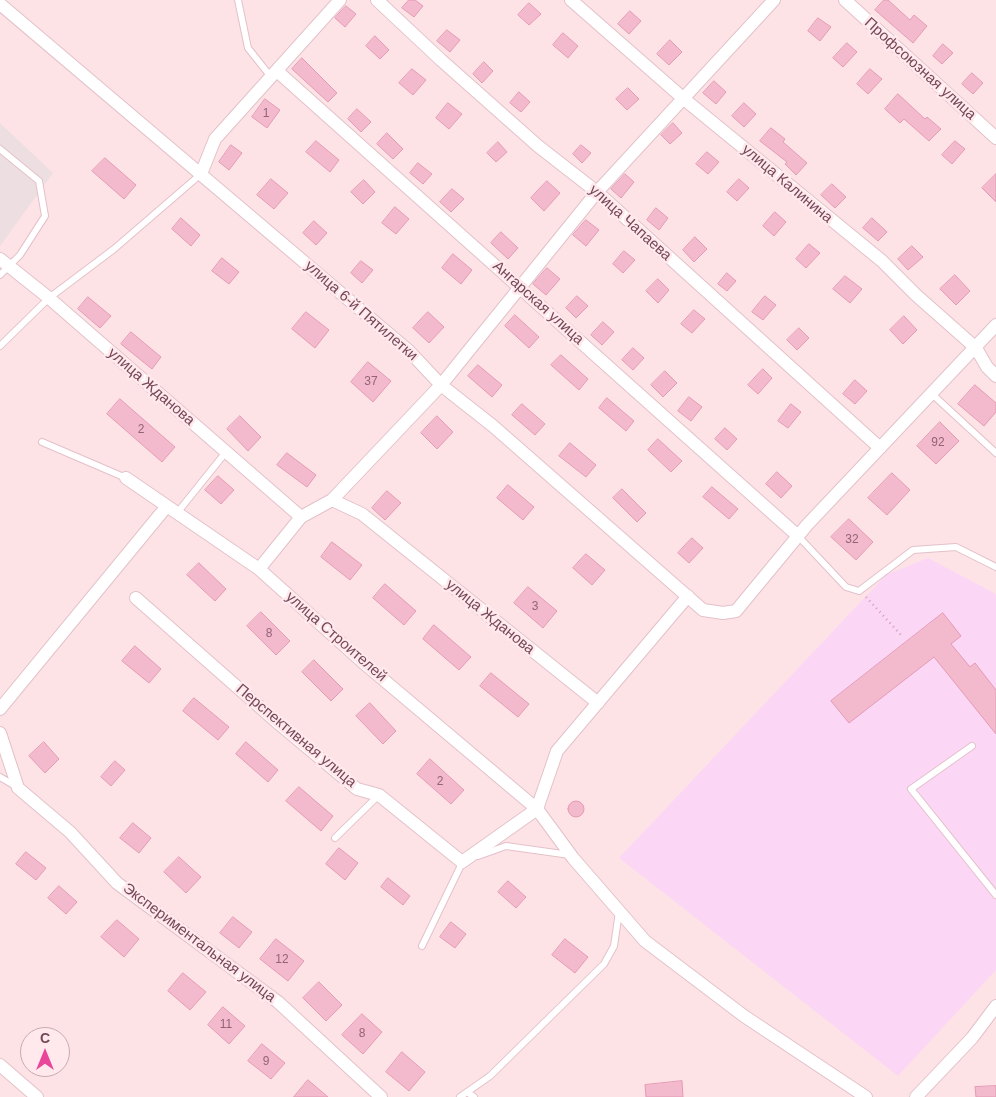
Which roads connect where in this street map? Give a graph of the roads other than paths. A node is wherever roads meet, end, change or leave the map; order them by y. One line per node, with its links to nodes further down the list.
1 (238, 0): 8 (lane)
2 (340, 0): 8 (street)
3 (377, 0): 13 (street, улица Чапаева)
4 (571, 0): 9 (street, улица Калинина)
5 (774, 0): 9 (street)
6 (845, 0): 10 (street, Профсоюзная улица)
7 (0, 4): 12 (street, улица 6-й Пятилетки)
8 (274, 74): 12 (street); 15 (street, Ангарская улица)
9 (684, 99): 13 (street); 19 (street, улица Калинина)
10 (996, 138)
11 (0, 148): 14 (lane)
12 (201, 174): 16 (lane); 21 (street, улица 6-й Пятилетки)
13 (597, 192): 15 (street); 24 (street, улица Чапаева)
14 (3, 267): 16 (street, улица Жданова)
15 (520, 287): 21 (street); 32 (street, Ангарская улица)
16 (49, 298): 18 (lane); 25 (street, улица Жданова)
17 (996, 325): 19 (street)
18 (0, 346)
19 (976, 348): 20 (street, улица Калинина); 22 (street)
20 (996, 376)
21 (441, 384): 28 (street); 35 (street, улица 6-й Пятилетки)
22 (932, 394): 24 (street); 26 (lane)
23 (42, 442): 27 (lane)
24 (880, 448): 32 (street)
25 (226, 452): 30 (lane); 31 (street, улица Жданова)
26 (996, 453)
27 (126, 478): 29 (street, улица Строителей)
28 (332, 500): 31 (street); 37 (street, улица Жданова)
29 (166, 506): 30 (street, улица Строителей); 38 (street)
30 (177, 513): 34 (street, улица Строителей)
31 (301, 517): 34 (street)
32 (798, 536): 33 (lane); 35 (street, улица 6-й Пятилетки)
33 (996, 567)
34 (259, 569): 44 (street, улица Строителей)
35 (688, 596): 37 (street)
36 (136, 598): 43 (street, Перспективная улица)
37 (598, 703): 44 (street)
38 (0, 709)
39 (0, 733): 42 (street)
40 (972, 746): 48 (lane)
41 (0, 777): 42 (lane)
42 (18, 788): 56 (street, Экспериментальная улица)
43 (379, 795): 45 (lane); 47 (street, Перспективная улица)
44 (537, 809): 46 (street, улица Строителей); 47 (street)
45 (335, 838)
46 (571, 856): 47 (lane); 49 (street, улица Строителей)
47 (462, 862): 50 (lane)
48 (996, 895)
49 (619, 911): 53 (lane); 59 (street, улица Строителей)
50 (422, 946)
51 (996, 1006): 54 (street)
52 (0, 1065): 55 (street)
53 (468, 1092): 57 (lane); 58 (lane)
54 (915, 1096)
55 (38, 1097)
56 (381, 1097)
57 (460, 1097)
58 (474, 1097)
59 (866, 1097)

